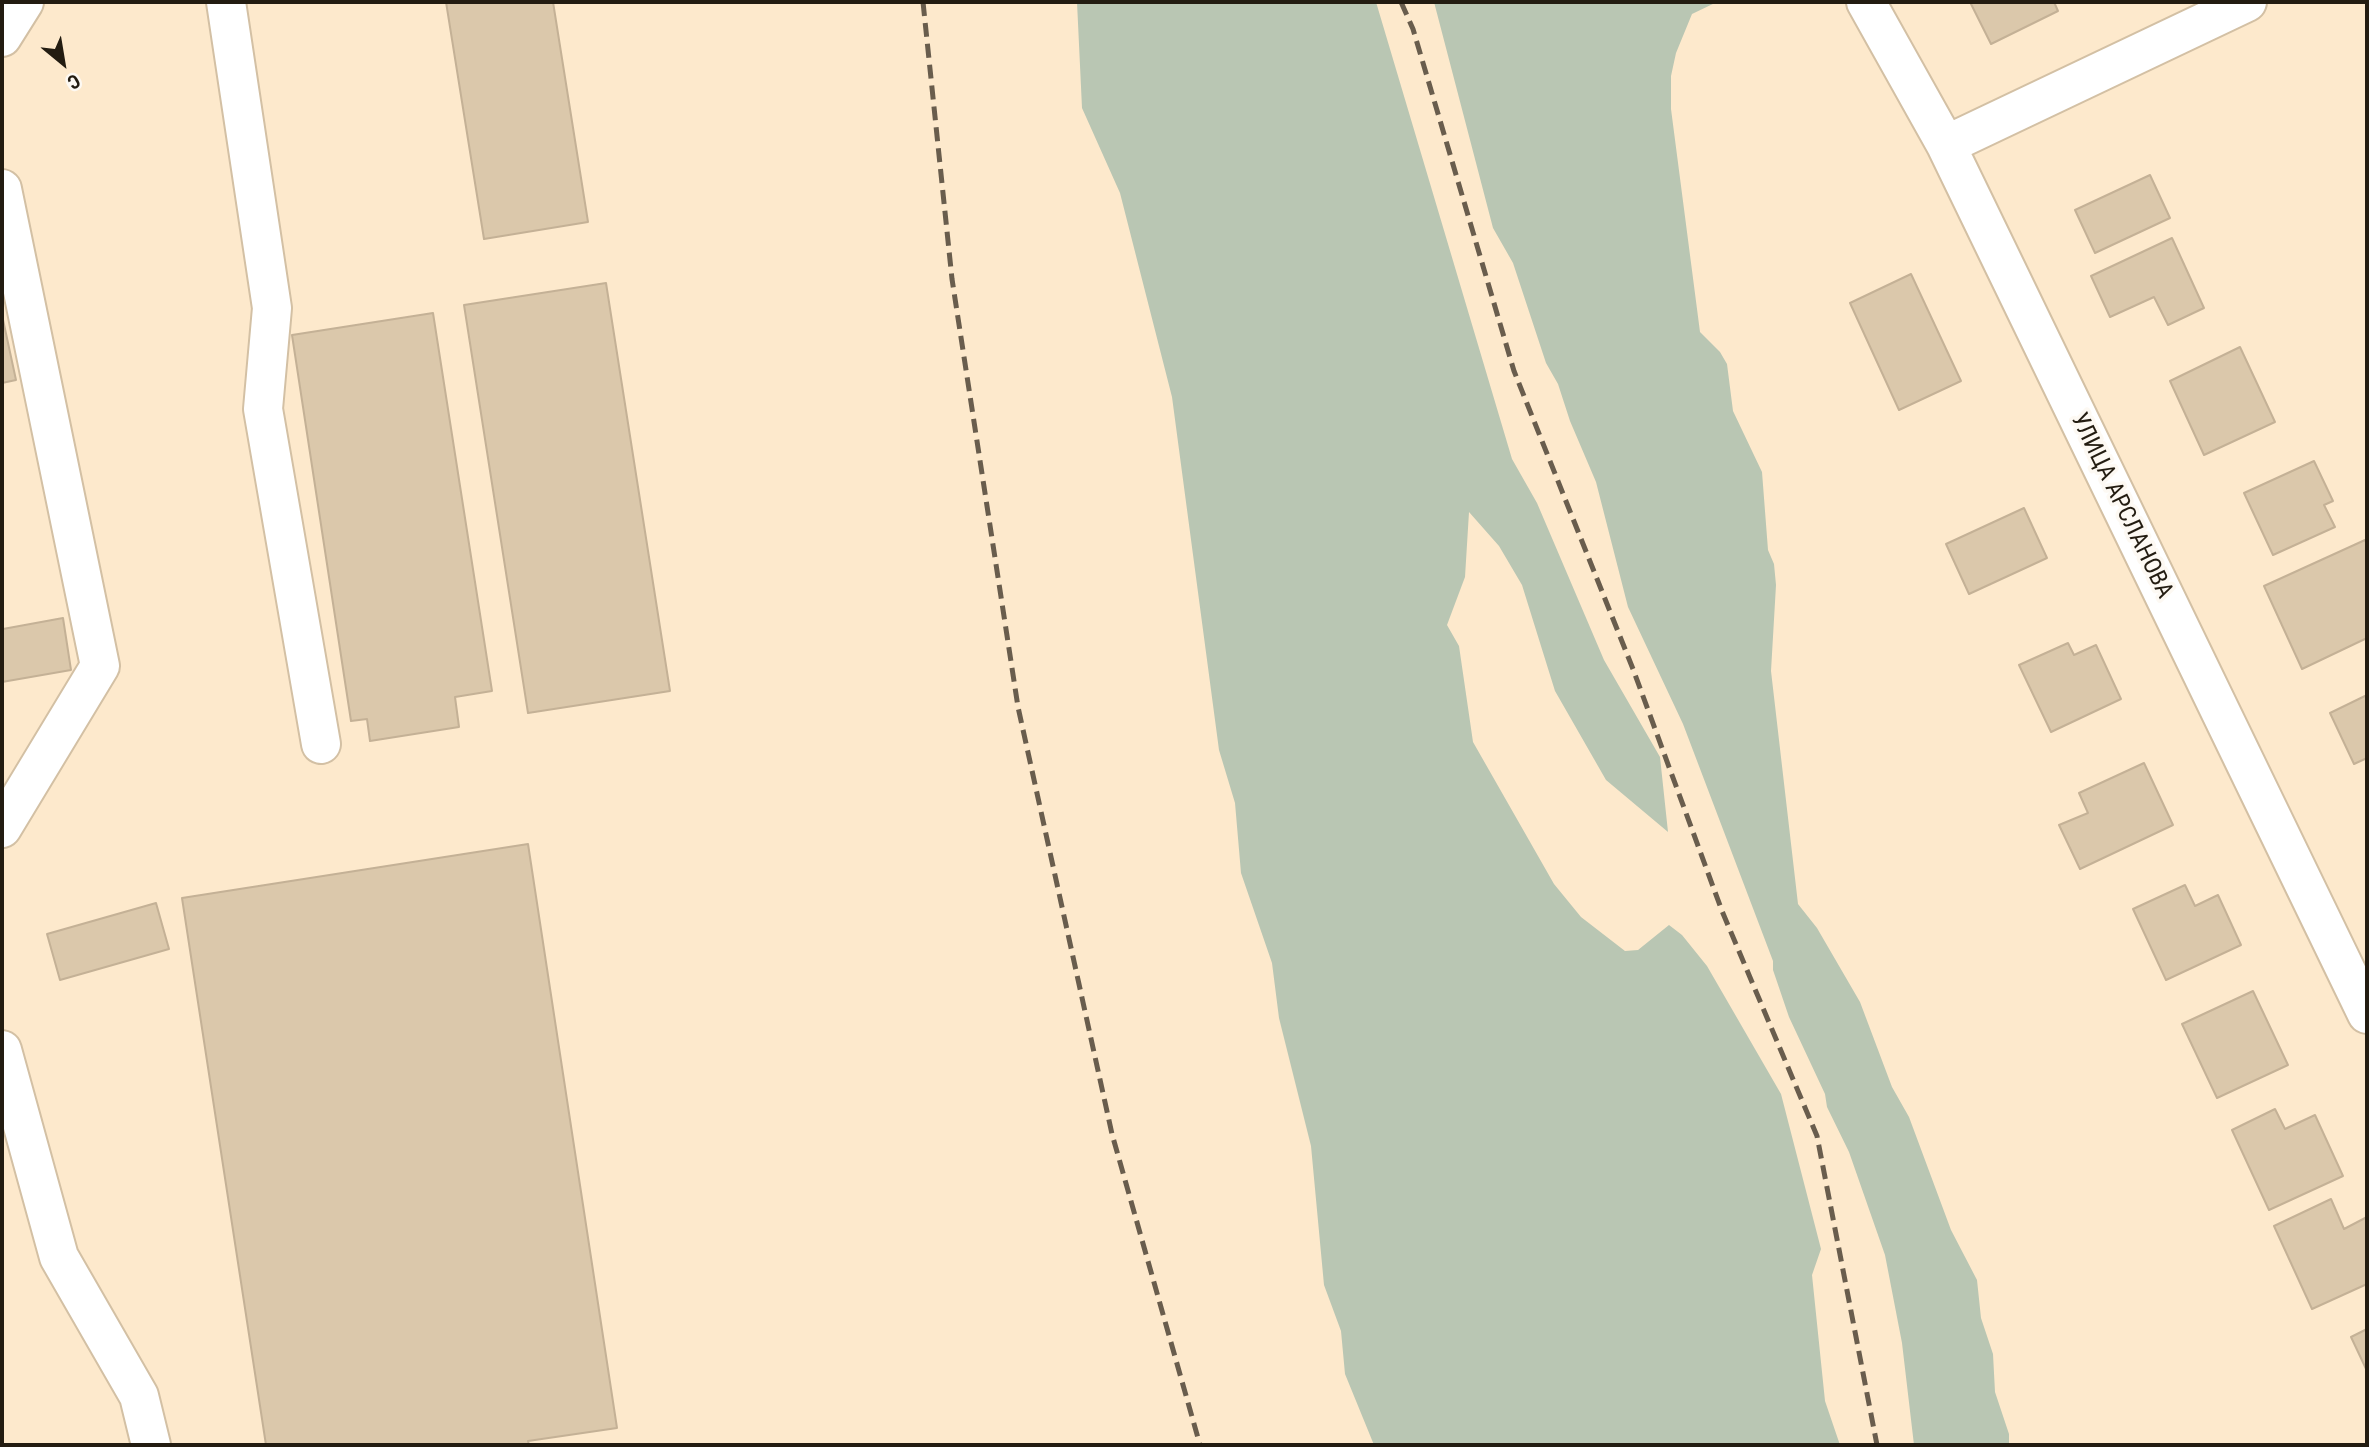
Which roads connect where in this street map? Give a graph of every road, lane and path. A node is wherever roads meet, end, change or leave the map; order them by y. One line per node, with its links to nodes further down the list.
1 (24, 2): 5 (street)
2 (226, 2): 8 (street)
3 (1866, 2): 6 (street, УЛИЦА АРСЛАНОВА)
4 (2247, 2): 6 (street)
5 (2, 37)
6 (1947, 145): 10 (street, УЛИЦА АРСЛАНОВА)
7 (2, 189): 9 (street)
8 (321, 744)
9 (2, 828)
10 (2367, 1014)
11 (2, 1050): 12 (street)
12 (151, 1445)

